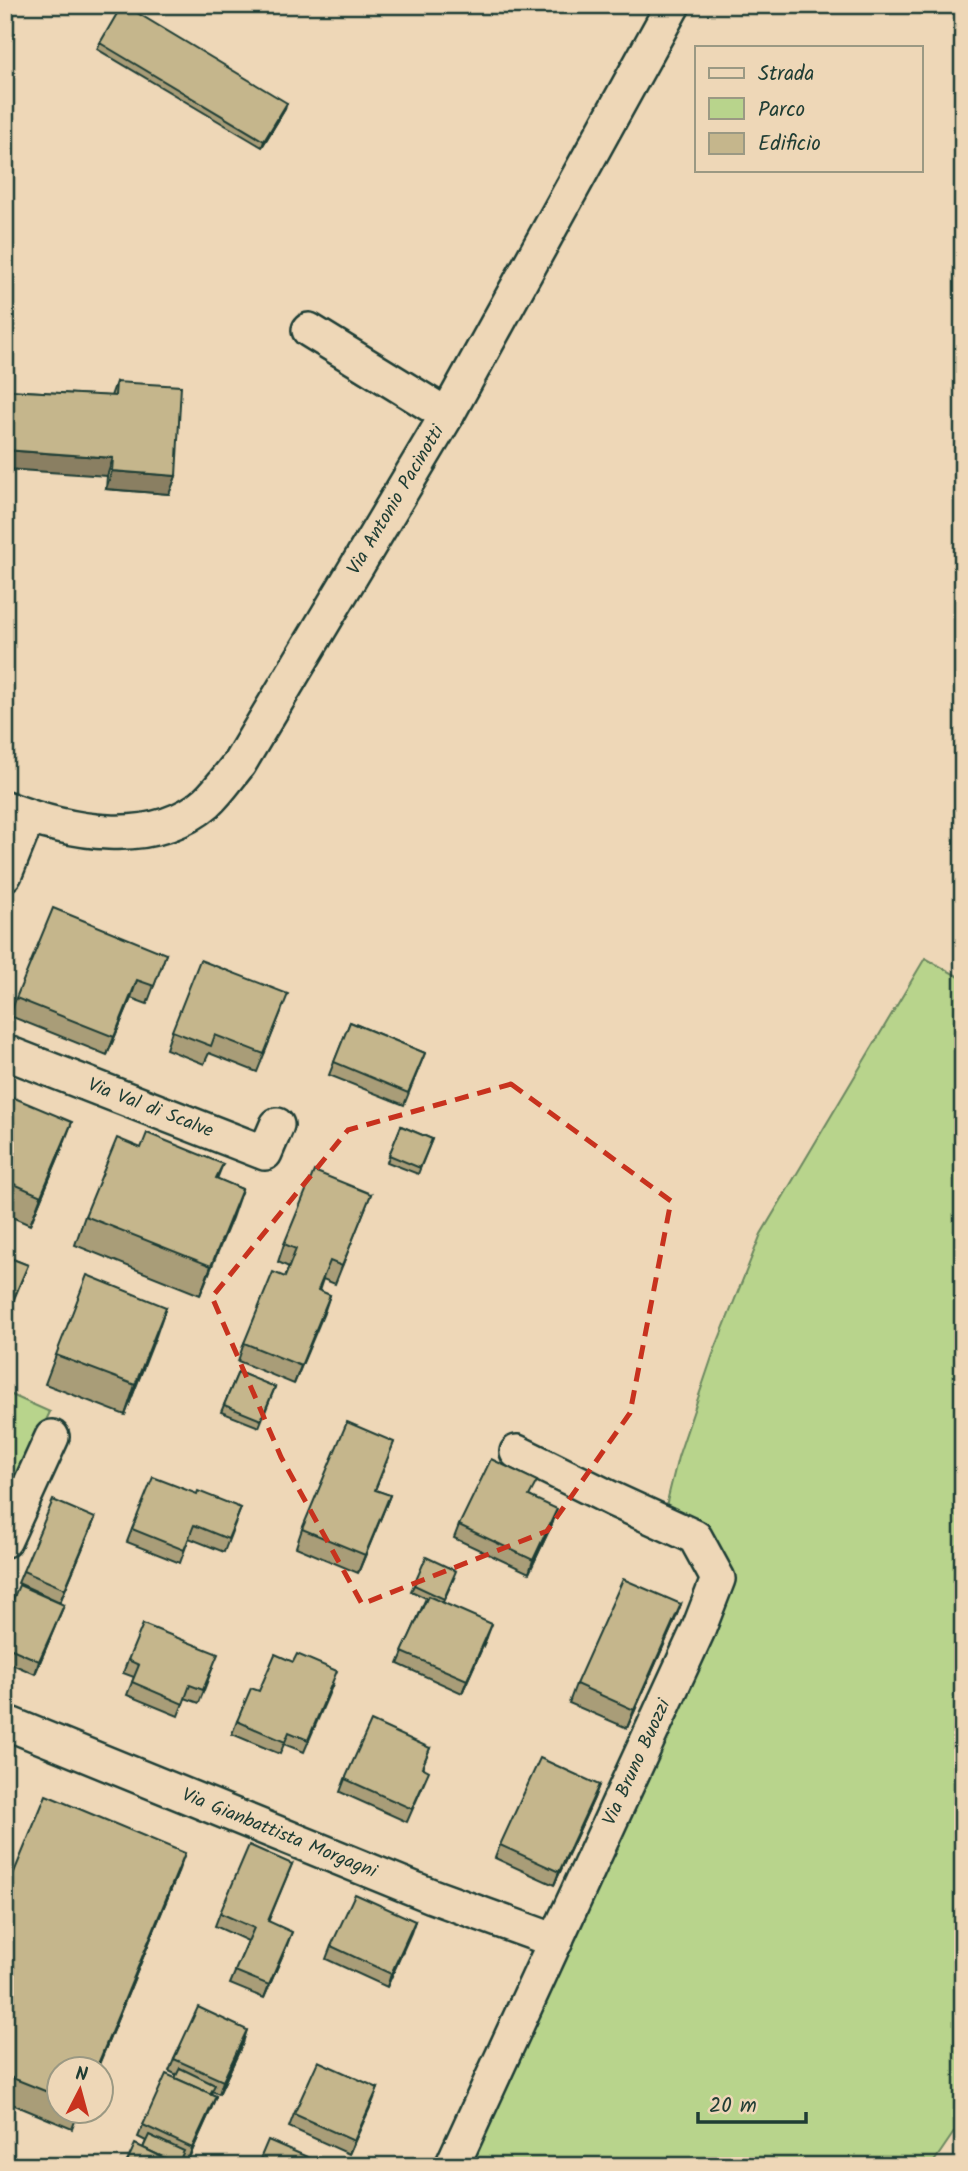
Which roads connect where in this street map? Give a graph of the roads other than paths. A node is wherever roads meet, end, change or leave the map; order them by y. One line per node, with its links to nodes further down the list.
1 (673, 5): 3 (street, Via Antonio Pacinotti)
2 (309, 330): 3 (street)
3 (447, 415): 4 (street, Via Antonio Pacinotti)
4 (17, 812): 5 (street)
5 (5, 874)
6 (5, 1052): 7 (street, Via Val di Scalve)
7 (277, 1125)
8 (52, 1437): 10 (street)
9 (517, 1451): 12 (street, Via Bruno Buozzi)
10 (5, 1540)
11 (5, 1722): 12 (street, Via Gianbattista Morgagni)
12 (556, 1941): 13 (street, Via Bruno Buozzi)
13 (452, 2166)

